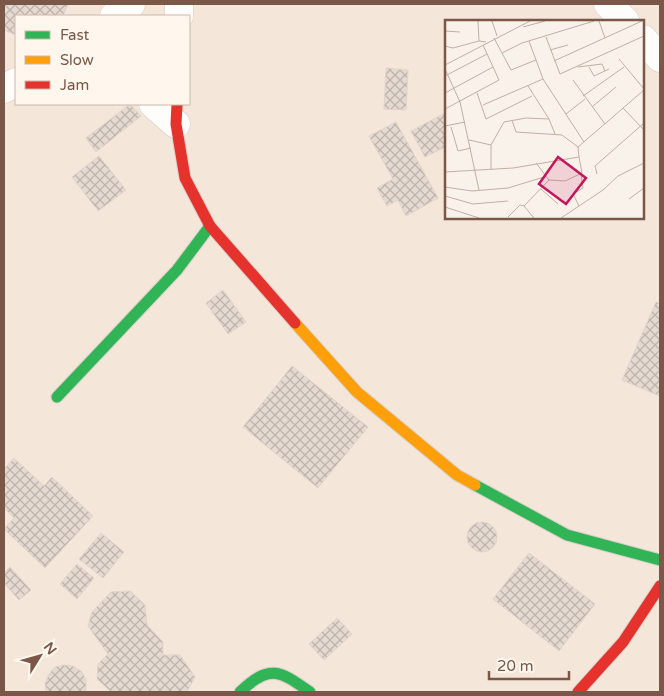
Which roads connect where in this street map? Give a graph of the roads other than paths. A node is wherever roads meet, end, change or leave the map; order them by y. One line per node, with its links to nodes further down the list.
1 (131, 4): 3 (street)
2 (608, 4): 4 (street)
3 (115, 15)
4 (624, 20)
5 (644, 40): 6 (street)
6 (660, 58)
7 (155, 105): 8 (street)
8 (176, 114): 9 (street)
9 (210, 226): 10 (street); 11 (street)
10 (57, 397)
11 (660, 560)
12 (660, 586): 15 (street)
13 (240, 692): 14 (street)
14 (310, 692)
15 (578, 692)

